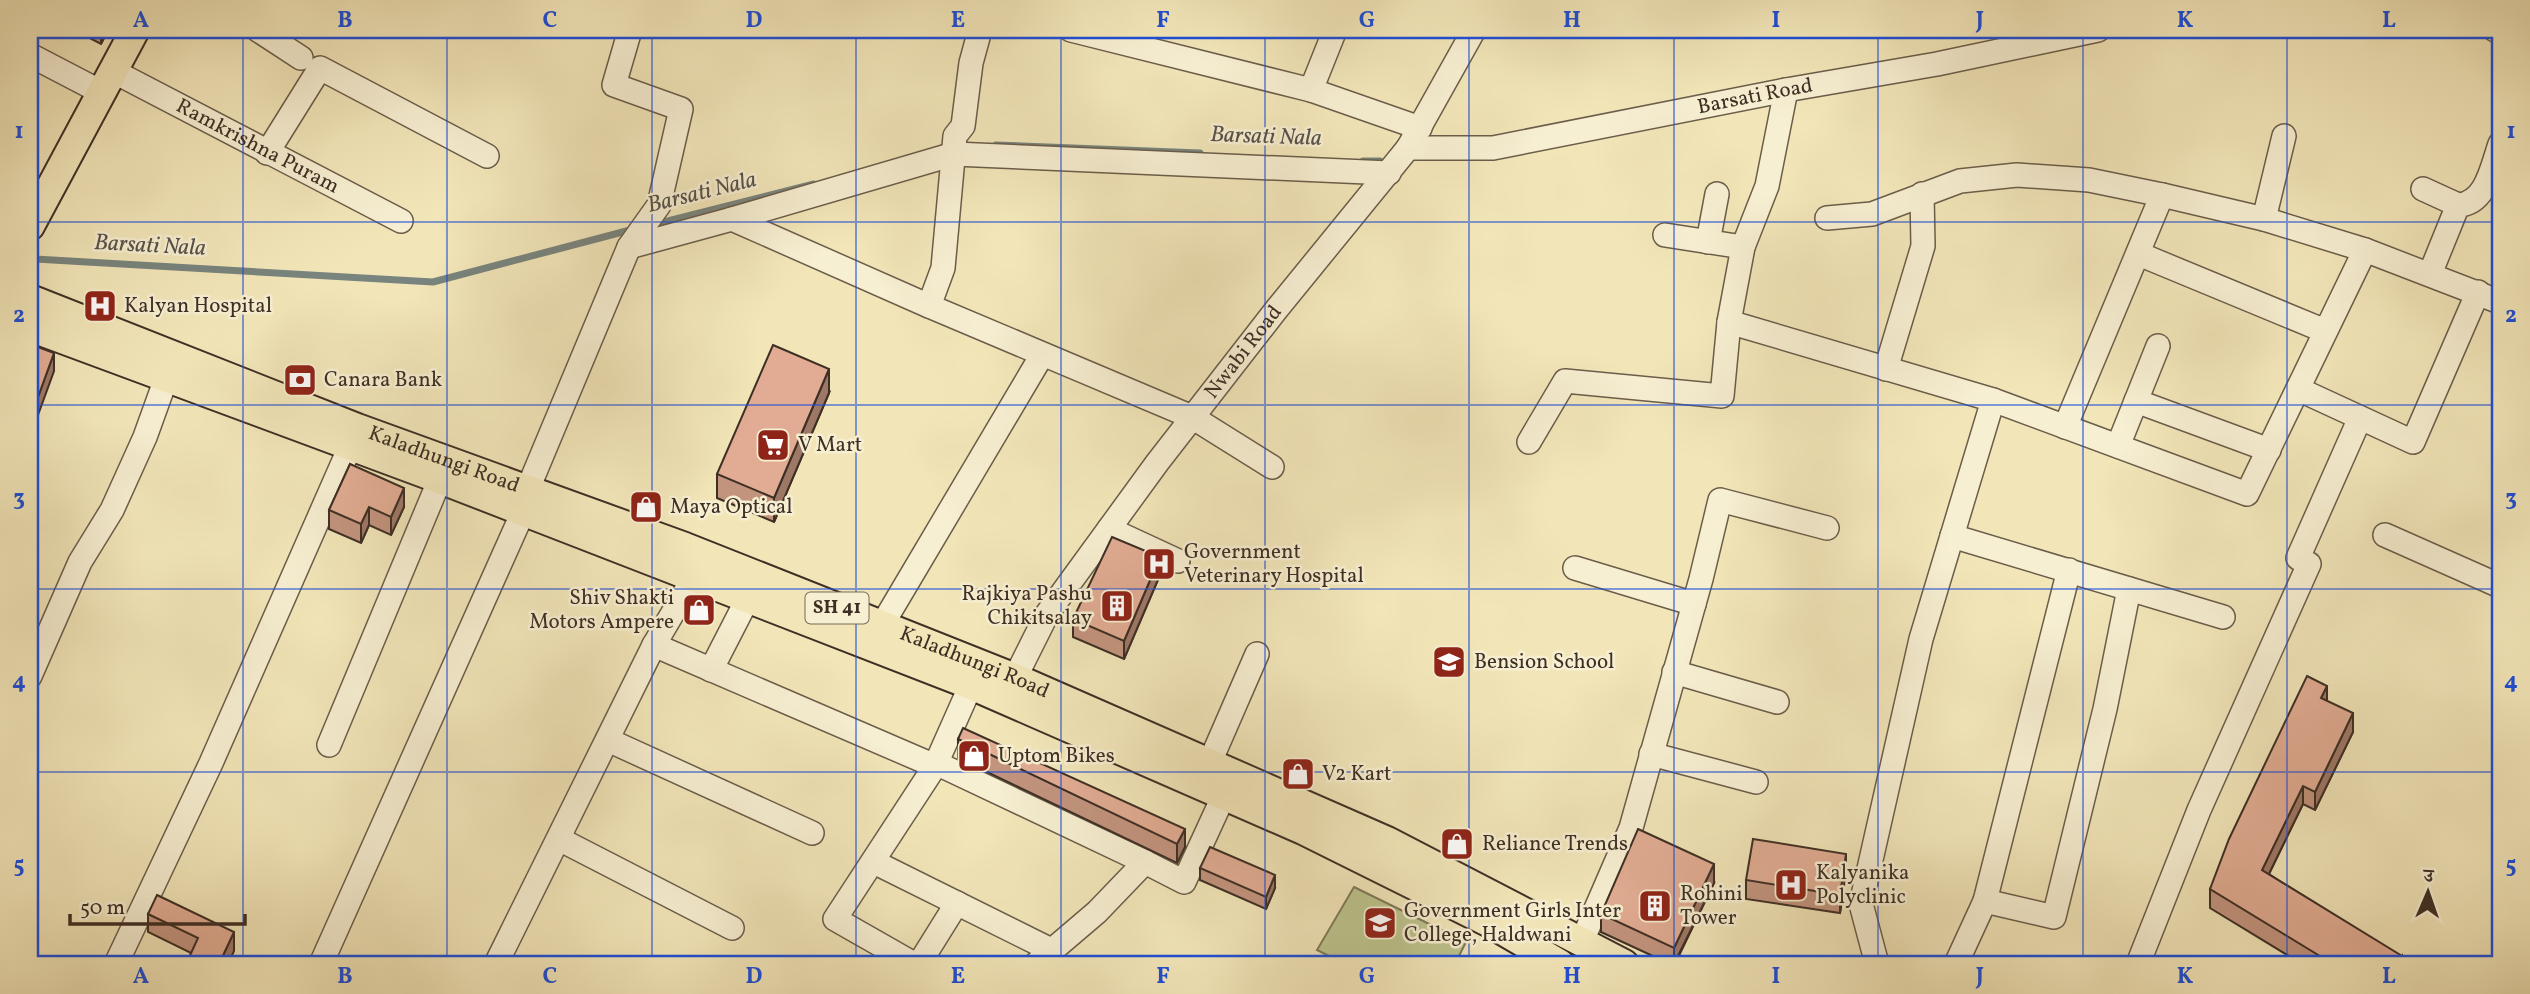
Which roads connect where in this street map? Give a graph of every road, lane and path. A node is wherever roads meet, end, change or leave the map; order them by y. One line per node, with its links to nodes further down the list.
1 (135, 30): 12 (main road)
2 (258, 30): 11 (street)
3 (631, 30): 34 (street)
4 (980, 30): 18 (street)
5 (1071, 30): 9 (street)
6 (1335, 30): 13 (street)
7 (1474, 30): 15 (street, Nwabi Road)
8 (2098, 30): 14 (street, Barsati Road)
9 (1095, 33): 13 (street)
10 (30, 55): 12 (street, Ramkrishna Puram)
11 (301, 58)
12 (107, 82): 20 (street, Ramkrishna Puram); 32 (main road)
13 (1311, 90): 15 (street)
14 (1786, 90): 19 (street, Barsati Road); 36 (street)
15 (1420, 128): 19 (street, Nwabi Road)
16 (2284, 136): 30 (street)
17 (2500, 144): 27 (street)
18 (955, 145): 22 (street); 29 (street); 43 (street)
19 (1408, 148): 22 (street, Nwabi Road)
20 (267, 153): 21 (street); 31 (street, Ramkrishna Puram)
21 (487, 156)
22 (1389, 173): 54 (street, Nwabi Road)
23 (2423, 189): 27 (street)
24 (1717, 194): 35 (street)
25 (1922, 194): 26 (street); 28 (street); 50 (street)
26 (2162, 195): 30 (street); 38 (street)
27 (2458, 205): 39 (street)
28 (1827, 218)
29 (732, 219): 34 (street); 43 (street)
30 (2264, 219): 37 (street)
31 (401, 221)
32 (30, 226)
33 (1665, 235): 35 (street)
34 (632, 242): 63 (street)
35 (1708, 242): 36 (street)
36 (1743, 247): 44 (street)
37 (2365, 250): 39 (street); 46 (street)
38 (2139, 254): 46 (street); 56 (street)
39 (2430, 274): 40 (street)
40 (2478, 292): 42 (street); 55 (street)
41 (30, 299): 49 (main road, Kaladhungi Road / SH 41)
42 (2500, 302)
43 (929, 306): 48 (street)
44 (1729, 322): 50 (street); 58 (street)
45 (30, 327): 49 (main road, Kaladhungi Road / SH 41)
46 (2325, 331): 51 (street)
47 (2158, 346): 53 (street)
48 (1042, 355): 54 (street); 77 (street)
49 (170, 366): 57 (main road, Kaladhungi Road / SH 41); 82 (street)
50 (1886, 369): 52 (street)
51 (2298, 388): 55 (street); 60 (street)
52 (1993, 400): 56 (street); 67 (street)
53 (2136, 401): 59 (street); 60 (street)
54 (1192, 417): 61 (street); 65 (street, Nwabi Road)
55 (2360, 418): 110 (street)
56 (2065, 427): 59 (street)
57 (353, 437): 62 (main road, Kaladhungi Road / SH 41); 63 (main road, Kaladhungi Road / SH 41); 102 (street)
58 (1529, 442)
59 (2118, 446): 60 (street)
60 (2269, 450)
61 (1272, 467)
62 (440, 479): 63 (main road, Kaladhungi Road / SH 41); 87 (street)
63 (525, 501): 71 (main road, Kaladhungi Road / SH 41); 77 (main road, Kaladhungi Road / SH 41); 103 (street)
64 (1827, 528): 75 (street)
65 (1109, 529): 68 (street); 84 (street, Nwabi Road)
66 (2385, 535): 72 (street)
67 (1952, 536): 70 (street); 108 (street)
68 (1178, 561)
69 (1575, 568): 75 (street)
70 (2069, 570): 73 (street); 97 (street)
71 (694, 577): 74 (main road, Kaladhungi Road / SH 41); 78 (street)
72 (2500, 586)
73 (2129, 589): 76 (street); 97 (street)
74 (748, 598): 80 (street); 83 (main road, Kaladhungi Road / SH 41)
75 (1694, 604): 81 (street)
76 (2223, 617)
77 (882, 625): 84 (main road, Kaladhungi Road / SH 41)
78 (654, 645): 80 (street); 86 (street)
79 (1257, 654): 89 (street)
80 (711, 670): 90 (street)
81 (1674, 672): 85 (street); 88 (street)
82 (30, 676)
83 (971, 685): 84 (main road, Kaladhungi Road / SH 41); 90 (street)
84 (1011, 689): 89 (main road, Kaladhungi Road / SH 41); 92 (main road, Kaladhungi Road / SH 41)
85 (1777, 702)
86 (608, 740): 93 (street); 94 (street)
87 (329, 745)
88 (1651, 754): 91 (street); 100 (street)
89 (1210, 762): 100 (main road, Kaladhungi Road / SH 41)
90 (935, 764): 95 (street); 96 (street)
91 (1756, 782)
92 (1224, 795): 96 (street); 106 (main road, Kaladhungi Road / SH 41)
93 (812, 833)
94 (558, 839): 99 (street); 104 (street)
95 (874, 862): 98 (street); 105 (street)
96 (1146, 862): 101 (street)
97 (1985, 901): 109 (street)
98 (957, 903): 101 (street); 105 (street)
99 (732, 928)
100 (1581, 940): 107 (main road, Kaladhungi Road / SH 41)
101 (1044, 958)
102 (116, 964)
103 (321, 964)
104 (496, 964)
105 (917, 964)
106 (1560, 964)
107 (1624, 964)
108 (1877, 964)
109 (1955, 964)
110 (2138, 964)

